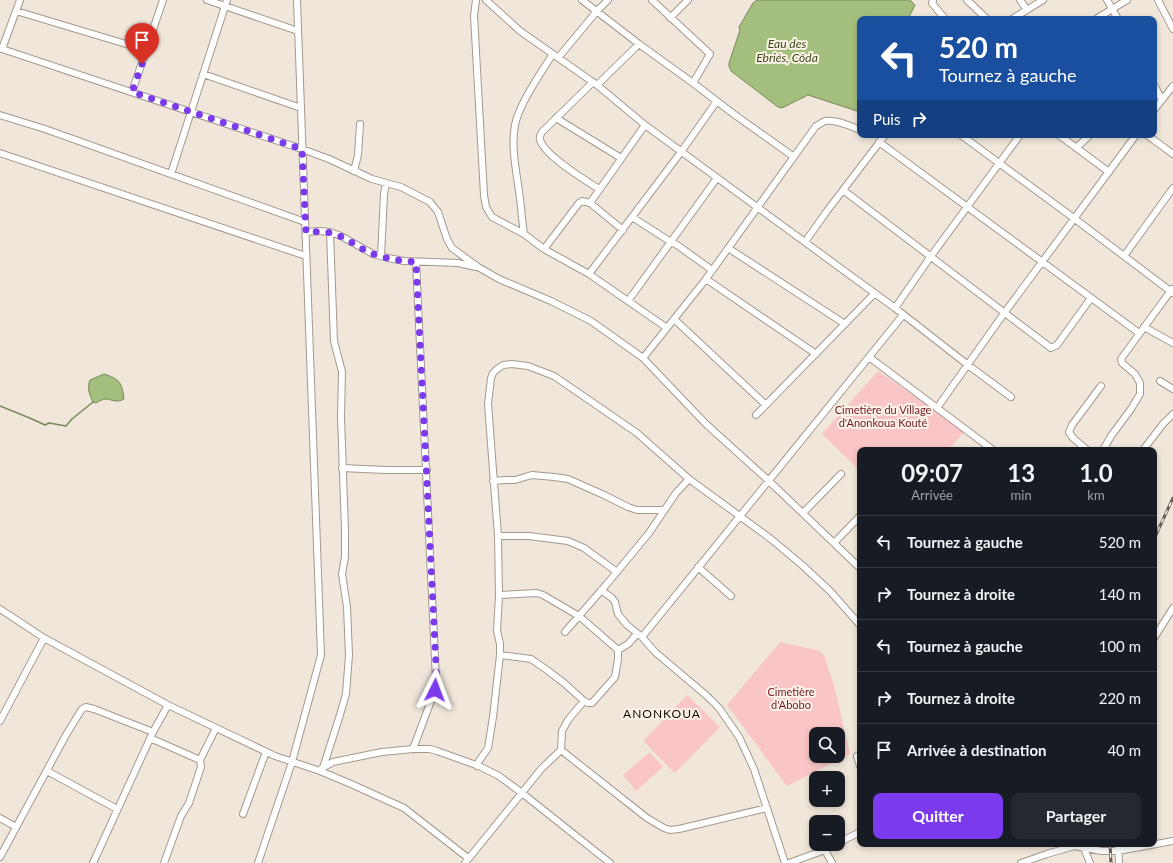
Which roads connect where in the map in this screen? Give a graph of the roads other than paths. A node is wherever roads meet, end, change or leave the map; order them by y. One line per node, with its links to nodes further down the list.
1 (20, 0): 21 (street)
2 (163, 0): 33 (street)
3 (207, 0): 18 (street)
4 (297, 0): 30 (street)
5 (476, 0): 85 (street)
6 (486, 0): 34 (street)
7 (582, 0): 22 (street)
8 (608, 0): 22 (street)
9 (652, 0): 28 (street)
10 (688, 0): 28 (street)
11 (933, 0): 23 (street)
12 (967, 0): 24 (street)
13 (1020, 0): 20 (street)
14 (1044, 0): 20 (street)
15 (1107, 0): 19 (street)
16 (1127, 0): 19 (street)
17 (1158, 0): 29 (street)
18 (226, 3): 30 (street); 36 (street)
19 (1112, 9): 26 (street); 27 (street)
20 (1027, 10): 25 (street)
21 (16, 11): 32 (street); 33 (street)
22 (598, 11): 31 (street); 35 (street)
23 (943, 16)
24 (984, 16)
25 (1018, 16)
26 (1101, 16)
27 (1116, 16)
28 (670, 18): 38 (street)
29 (1173, 29)
30 (298, 31): 45 (street)
31 (639, 44): 37 (street); 38 (street)
32 (1, 48): 41 (street)
33 (146, 50): 41 (street)
34 (552, 55): 35 (street); 85 (street)
35 (558, 58): 37 (street)
36 (203, 74): 45 (street); 46 (street)
37 (595, 83): 48 (street); 50 (street)
38 (693, 83): 43 (street)
39 (1173, 86): 42 (street)
40 (1157, 91): 42 (street)
41 (132, 92): 46 (street)
42 (1162, 100): 44 (street)
43 (717, 101): 62 (street); 65 (street)
44 (1157, 106)
45 (301, 108): 61 (street)
46 (191, 112): 61 (street); 70 (street)
47 (0, 115): 70 (street)
48 (556, 118): 66 (street); 74 (street)
49 (360, 124): 68 (street)
50 (645, 125): 62 (street); 66 (street)
51 (857, 129): 65 (street)
52 (883, 138): 59 (street)
53 (965, 138): 67 (street)
54 (1018, 138): 67 (street)
55 (1063, 138): 60 (street)
56 (1087, 138): 60 (street)
57 (1134, 138): 69 (street)
58 (1151, 138): 64 (street)
59 (880, 142): 75 (street); 77 (street)
60 (1076, 148): 69 (street)
61 (302, 149): 68 (street); 81 (street)
62 (681, 152): 71 (street); 79 (street)
63 (0, 153): 90 (street)
64 (1173, 154)
65 (794, 157): 78 (street)
66 (621, 158): 74 (street)
67 (1000, 163): 77 (street); 80 (street)
68 (354, 171): 72 (street)
69 (1109, 172): 80 (street)
70 (171, 174): 81 (street)
71 (717, 178): 78 (street); 86 (street)
72 (386, 183): 91 (street); 96 (street)
73 (1173, 188): 93 (street)
74 (599, 189): 76 (street)
75 (843, 190): 87 (street); 92 (street)
76 (590, 203): 82 (street); 89 (street)
77 (967, 206): 92 (street); 95 (street)
78 (758, 208): 87 (street); 88 (street)
79 (632, 217): 82 (street); 86 (street)
80 (1075, 218): 93 (street); 95 (street)
81 (305, 222): 83 (street)
82 (623, 230): 98 (street)
83 (306, 232): 84 (street); 90 (street)
84 (330, 232): 91 (street); 129 (street)
85 (524, 234): 89 (street)
86 (671, 242): 97 (street); 103 (street)
87 (805, 242): 101 (street)
88 (728, 248): 97 (street); 108 (street)
89 (544, 249): 98 (street)
90 (306, 256): 166 (street)
91 (381, 256): 94 (street)
92 (931, 256): 104 (street); 105 (street)
93 (1124, 256): 100 (street)
94 (416, 262): 96 (street); 130 (street)
95 (1042, 262): 102 (street); 105 (street)
96 (478, 267): 115 (street)
97 (712, 270): 99 (street)
98 (589, 274): 103 (street)
99 (706, 279): 107 (street); 113 (street)
100 (1172, 291): 109 (street)
101 (874, 293): 104 (street); 108 (street)
102 (1091, 298): 105 (street); 111 (street)
103 (628, 301): 110 (street)
104 (895, 308): 106 (street)
105 (1005, 312): 116 (street)
106 (903, 315): 114 (street); 116 (street)
107 (674, 319): 110 (street); 121 (street)
108 (844, 324): 113 (street)
109 (1144, 327): 111 (street); 112 (street)
110 (667, 328): 115 (street)
111 (1139, 333): 127 (street)
112 (1173, 343)
113 (816, 354): 121 (street)
114 (869, 356): 122 (street); 134 (street)
115 (643, 358): 134 (street)
116 (968, 366): 120 (street); 122 (street)
117 (1160, 382): 119 (street)
118 (1100, 386): 126 (street)
119 (1173, 389)
120 (1011, 397)
121 (766, 405): 124 (street)
122 (937, 408): 125 (street)
123 (1173, 414): 128 (street)
124 (756, 415)
125 (989, 447)
126 (1084, 447)
127 (1105, 447)
128 (1145, 447)
129 (342, 468): 130 (street); 168 (street)
130 (427, 470): 162 (street)
131 (841, 474): 136 (street)
132 (688, 479): 133 (street); 135 (street); 137 (street)
133 (494, 481): 135 (street); 139 (street)
134 (769, 481): 136 (street); 137 (street)
135 (664, 510): 143 (street)
136 (803, 513): 140 (street)
137 (740, 516): 142 (street); 150 (street)
138 (857, 519): 140 (street)
139 (498, 536): 143 (street); 145 (street)
140 (834, 543): 141 (street)
141 (857, 565)
142 (698, 567): 146 (street); 153 (street)
143 (616, 572): 144 (street)
144 (601, 590): 149 (street); 153 (street)
145 (499, 595): 149 (street); 156 (street)
146 (731, 596)
147 (1173, 608): 152 (street)
148 (0, 609): 154 (street)
149 (579, 616): 151 (street); 155 (street)
150 (857, 622)
151 (565, 632)
152 (1157, 633)
153 (640, 636): 155 (street); 171 (street)
154 (44, 638): 158 (street); 159 (street)
155 (618, 650): 157 (street)
156 (500, 655): 157 (street); 167 (street)
157 (584, 701): 163 (street)
158 (168, 705): 160 (street); 161 (street)
159 (0, 721)
160 (216, 728): 164 (street); 165 (street)
161 (152, 735): 165 (street); 169 (street); 172 (street)
162 (414, 749): 167 (street); 168 (street)
163 (561, 750): 170 (street); 171 (street)
164 (266, 752): 166 (street); 173 (street)
165 (200, 760): 191 (street)
166 (292, 762): 168 (street); 192 (street)
167 (477, 766): 170 (street)
168 (321, 769): 189 (street)
169 (47, 771): 172 (street); 175 (street)
170 (522, 793): 189 (street); 193 (street)
171 (767, 808): 194 (street)
172 (117, 809): 190 (street)
173 (243, 814)
174 (0, 818): 175 (street)
175 (16, 827): 188 (street)
176 (857, 834): 177 (street)
177 (845, 840)
178 (1173, 841): 179 (street)
179 (1157, 844)
180 (1071, 847): 197 (street)
181 (1083, 847): 198 (street)
182 (1087, 847): 187 (street)
183 (1118, 847): 187 (street)
184 (1140, 847): 187 (street)
185 (823, 851): 195 (street)
186 (826, 851): 196 (street)
187 (1118, 851): 199 (street)
188 (0, 857)
189 (466, 860)
190 (92, 863)
191 (164, 863)
192 (258, 863)
193 (609, 863)
194 (785, 863)
195 (789, 863)
196 (832, 863)
197 (1021, 863)
198 (1090, 863)
199 (1119, 863)

